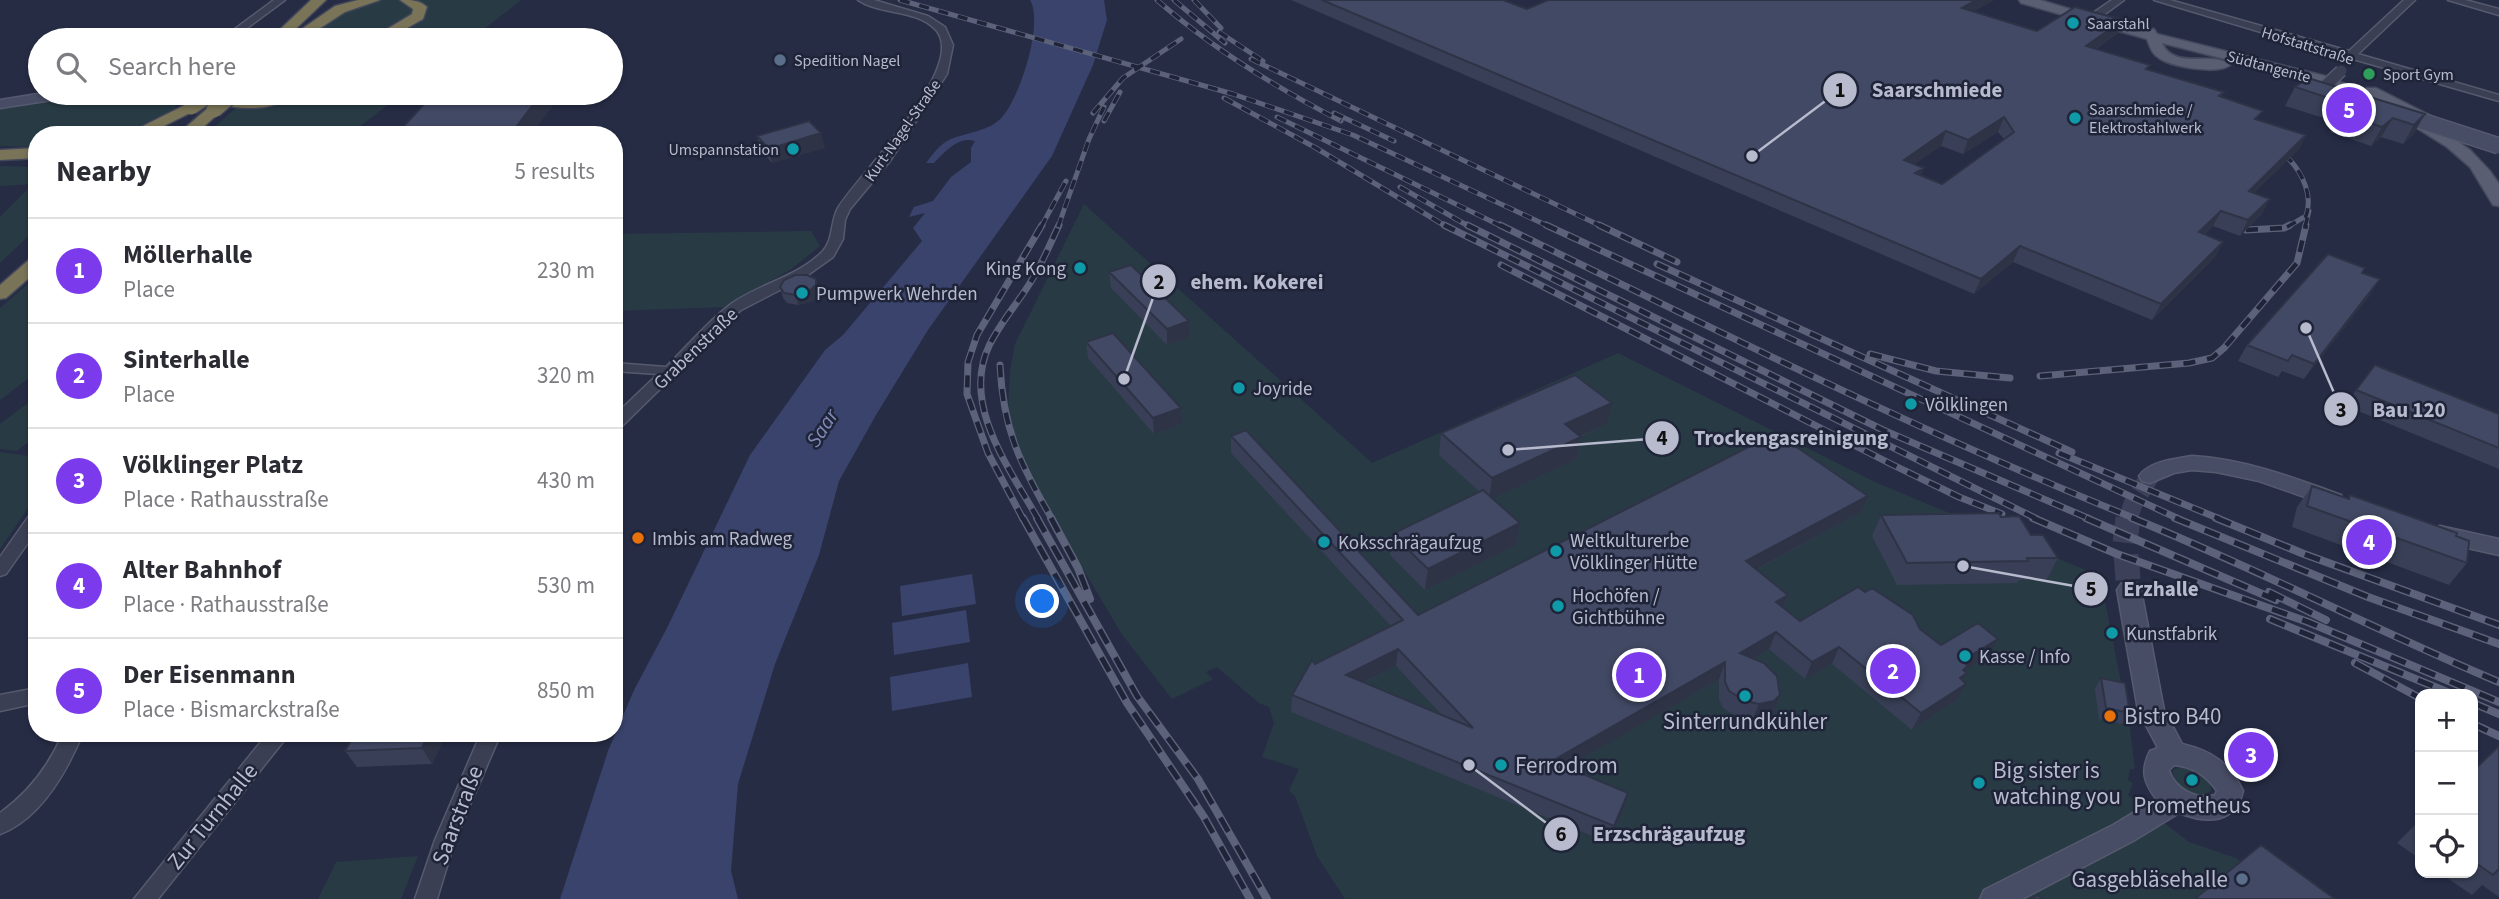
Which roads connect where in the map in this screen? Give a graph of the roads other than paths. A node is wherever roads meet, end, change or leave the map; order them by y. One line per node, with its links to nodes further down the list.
1 (280, 0): 17 (street)
2 (319, 0): 18 (highway)
3 (331, 0): 19 (highway)
4 (373, 0): 20 (highway)
5 (407, 0): 21 (highway)
6 (424, 0): 22 (highway)
7 (863, 0): 45 (street, Kurt-Nagel-Straße)
8 (2026, 0): 16 (main road)
9 (2038, 0): 15 (main road)
10 (2119, 0): 15 (street)
11 (2159, 0): 25 (street, Hofstattstraße)
12 (2410, 0): 25 (street)
13 (2453, 0): 14 (street)
14 (2499, 12)
15 (2094, 17): 23 (main road)
16 (2111, 26): 23 (main road); 27 (main road)
17 (242, 28)
18 (289, 28)
19 (303, 28)
20 (310, 28)
21 (397, 28)
22 (408, 28)
23 (2156, 36): 24 (main road, Südtangente); 26 (main road); 41 (main road, Südtangente)
24 (2239, 58): 26 (main road); 42 (main road, Südtangente)
25 (2352, 58): 28 (street, bridge); 29 (street, Hofstattstraße)
26 (2190, 61): 27 (main road)
27 (2207, 64): 28 (main road)
28 (2322, 89): 37 (main road, bridge)
29 (2499, 98)
30 (28, 100): 31 (main road)
31 (0, 104)
32 (198, 105): 33 (highway); 34 (highway); 35 (highway); 36 (highway)
33 (244, 105)
34 (152, 126)
35 (178, 126)
36 (189, 126)
37 (2499, 146)
38 (28, 154): 39 (highway)
39 (0, 157): 40 (highway)
40 (28, 159)
41 (2499, 171)
42 (2499, 201)
43 (28, 258): 46 (highway)
44 (28, 260): 47 (highway)
45 (820, 262): 49 (street, Grabenstraße)
46 (0, 280)
47 (0, 294)
48 (623, 367): 49 (street)
49 (669, 372): 50 (street, Grabenstraße)
50 (623, 416)
51 (2150, 476): 52 (main road)
52 (2357, 508)
53 (2419, 528): 55 (main road)
54 (28, 530): 56 (street)
55 (2499, 547)
56 (0, 570)
57 (2129, 590): 63 (main road)
58 (28, 697): 59 (street)
59 (0, 703)
60 (69, 742): 65 (street)
61 (273, 742): 66 (street, Zur Turnhalle)
62 (487, 742): 67 (street, Saarstraße)
63 (2174, 754): 64 (main road); 64 (main road)
64 (2178, 800): 68 (main road)
65 (0, 825)
66 (145, 899)
67 (426, 899)
68 (1994, 899)

